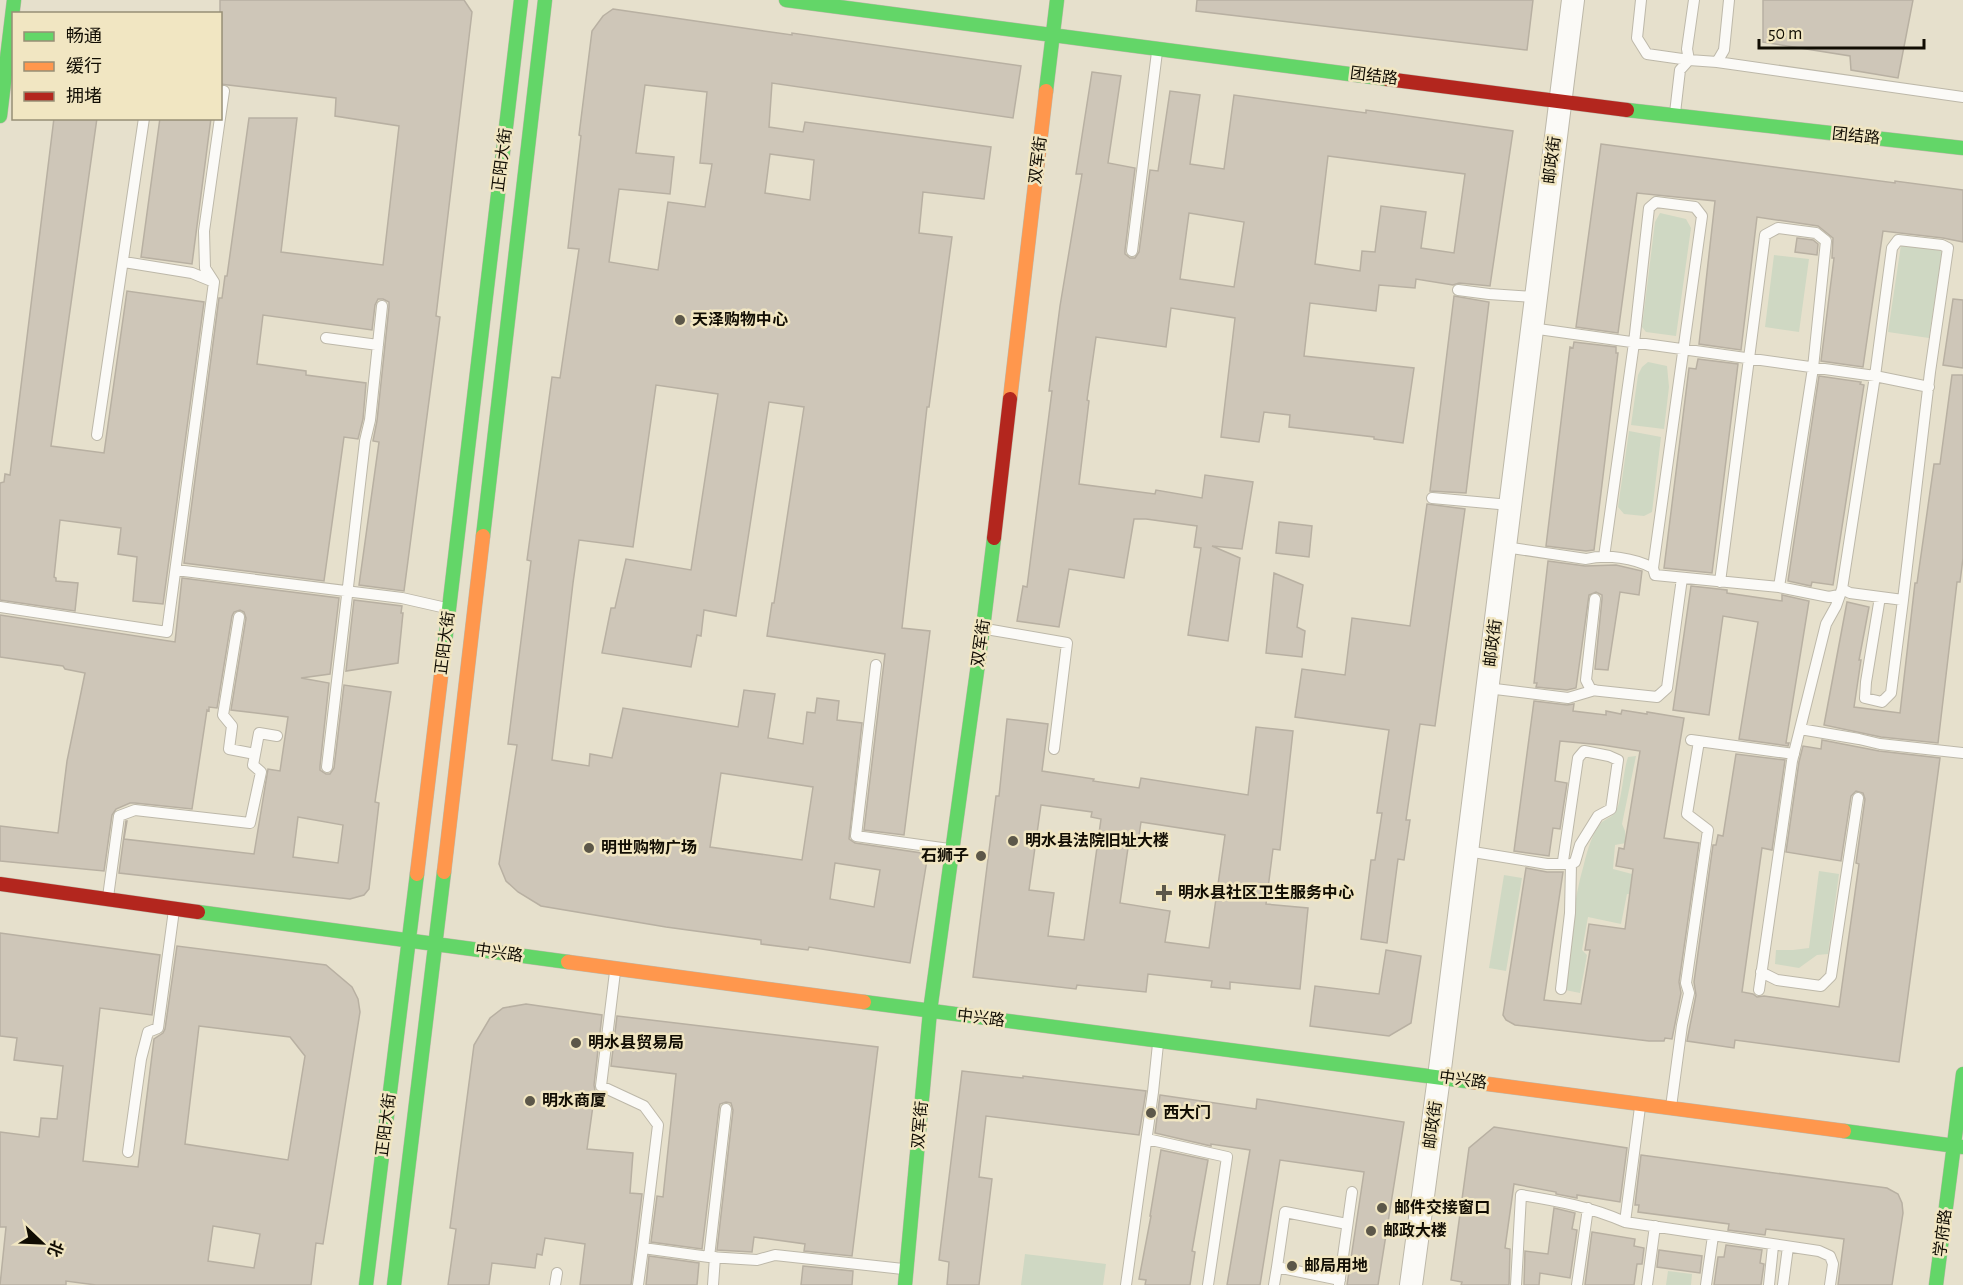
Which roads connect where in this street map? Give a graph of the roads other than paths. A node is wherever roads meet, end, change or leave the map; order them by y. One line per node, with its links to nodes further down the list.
1 (521, 0): 54 (main road, 正阳大街)
2 (545, 0): 75 (main road, 正阳大街)
3 (786, 0): 10 (main road, 团结路)
4 (1057, 0): 10 (main road, 双军街)
5 (1572, 0): 16 (street, 邮政街)
6 (1641, 0): 12 (lane)
7 (1694, 0): 12 (lane)
8 (1729, 0): 13 (lane)
9 (12, 17): 18 (main road)
10 (1053, 35): 11 (main road, 团结路); 56 (main road, 双军街)
11 (1158, 48): 16 (main road, 团结路); 23 (lane)
12 (1689, 60): 13 (lane); 19 (lane)
13 (1717, 62): 15 (lane)
14 (225, 91): 17 (lane)
15 (1963, 97)
16 (1560, 101): 19 (main road, 团结路); 27 (street, 邮政街)
17 (222, 107)
18 (0, 116)
19 (1674, 116): 22 (main road, 团结路)
20 (144, 120): 24 (lane)
21 (220, 120): 25 (lane)
22 (1963, 148)
23 (1132, 251)
24 (124, 262): 25 (lane); 38 (lane)
25 (214, 282): 44 (lane)
26 (1458, 290): 27 (lane)
27 (1535, 297): 29 (street, 邮政街)
28 (382, 306): 32 (lane)
29 (1532, 328): 31 (lane); 40 (street, 邮政街)
30 (326, 338): 32 (lane)
31 (1634, 343): 33 (lane); 33 (lane); 42 (lane)
32 (378, 345): 48 (lane)
33 (1684, 350): 34 (lane); 43 (lane)
34 (1749, 359): 35 (lane); 35 (lane); 46 (lane)
35 (1813, 368): 36 (lane); 47 (lane)
36 (1875, 376): 37 (lane); 37 (lane); 49 (lane)
37 (1929, 387): 52 (lane)
38 (97, 435)
39 (1432, 498): 40 (lane)
40 (1510, 505): 41 (street, 邮政街)
41 (1505, 547): 42 (lane); 58 (street, 邮政街)
42 (1604, 557): 43 (lane)
43 (1653, 568): 45 (lane)
44 (176, 570): 48 (lane); 53 (lane)
45 (1682, 578): 46 (lane); 59 (lane)
46 (1720, 582): 47 (lane)
47 (1779, 587): 49 (lane)
48 (348, 590): 54 (lane); 66 (lane)
49 (1840, 592): 50 (lane); 60 (lane)
50 (1880, 597): 52 (lane); 52 (lane)
51 (1594, 599): 59 (lane)
52 (1904, 600)
53 (0, 608)
54 (449, 608): 74 (main road, 正阳大街)
55 (238, 616): 64 (lane)
56 (983, 628): 62 (lane); 68 (main road, 双军街)
57 (876, 665): 68 (lane)
58 (1487, 688): 59 (lane); 69 (street, 邮政街)
59 (1595, 690)
60 (1800, 729): 63 (lane); 65 (lane)
61 (277, 736): 64 (lane)
62 (1054, 749)
63 (1963, 753)
64 (255, 754): 72 (lane)
65 (1794, 754): 77 (lane); 85 (lane)
66 (327, 767)
67 (1858, 798): 77 (lane)
68 (952, 849): 80 (main road, 双军街)
69 (1467, 851): 70 (lane); 83 (street, 邮政街)
70 (1566, 864): 70 (lane); 78 (lane)
71 (0, 884): 72 (main road, 中兴路)
72 (108, 897): 73 (main road, 中兴路)
73 (175, 907): 74 (main road, 中兴路); 89 (lane)
74 (409, 941): 75 (main road, 中兴路); 104 (main road, 正阳大街)
75 (436, 945): 76 (main road, 中兴路); 105 (main road, 正阳大街)
76 (615, 969): 80 (main road, 中兴路); 98 (lane)
77 (1761, 972): 79 (lane)
78 (1561, 989)
79 (1759, 990)
80 (930, 1011): 81 (main road, 中兴路); 101 (main road, 双军街)
81 (1158, 1040): 83 (main road, 中兴路); 87 (lane)
82 (1963, 1074): 88 (main road, 学府路)
83 (1439, 1077): 84 (main road, 中兴路); 113 (street, 邮政街)
84 (1640, 1104): 85 (main road, 中兴路); 92 (lane)
85 (1671, 1108): 88 (main road, 中兴路)
86 (726, 1109): 99 (lane)
87 (1147, 1139): 110 (lane); 111 (lane)
88 (1958, 1147): 121 (main road, 学府路)
89 (128, 1152)
90 (1352, 1192): 93 (lane)
91 (1587, 1208): 92 (lane); 114 (lane); 115 (lane)
92 (1625, 1221): 94 (lane)
93 (1347, 1224): 100 (lane); 103 (lane)
94 (1654, 1226): 95 (lane); 116 (lane)
95 (1713, 1236): 96 (lane); 117 (lane)
96 (1773, 1246): 97 (lane); 118 (lane)
97 (1788, 1247): 119 (lane); 120 (lane)
98 (643, 1248): 99 (lane); 107 (lane)
99 (712, 1257): 101 (lane); 108 (lane)
100 (1276, 1267): 103 (lane); 112 (lane)
101 (907, 1269): 109 (main road, 双军街)
102 (557, 1273): 106 (lane)
103 (1340, 1282)
104 (366, 1285)
105 (394, 1285)
106 (555, 1285)
107 (638, 1285)
108 (712, 1285)
109 (905, 1285)
110 (1126, 1285)
111 (1208, 1285)
112 (1274, 1285)
113 (1411, 1285)
114 (1516, 1285)
115 (1577, 1285)
116 (1647, 1285)
117 (1706, 1285)
118 (1768, 1285)
119 (1783, 1285)
120 (1830, 1285)
121 (1936, 1285)

